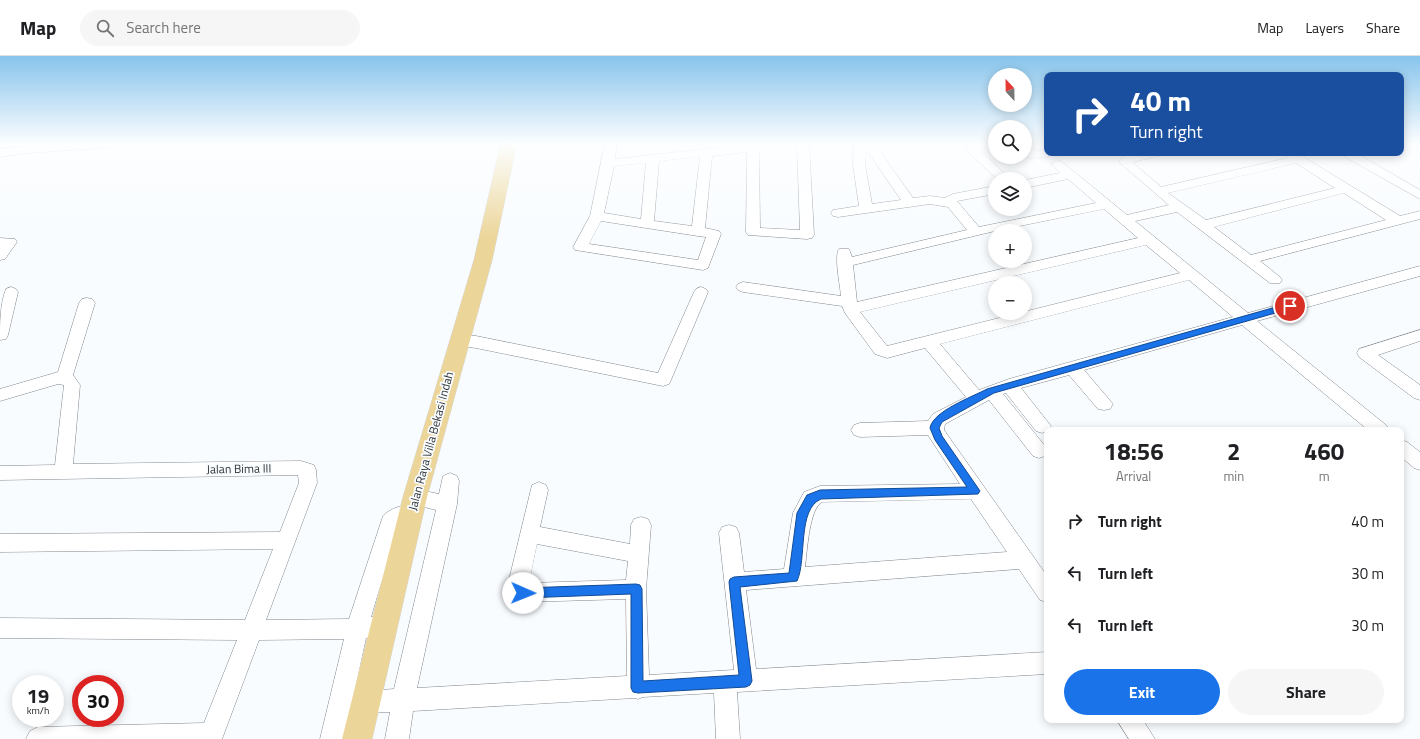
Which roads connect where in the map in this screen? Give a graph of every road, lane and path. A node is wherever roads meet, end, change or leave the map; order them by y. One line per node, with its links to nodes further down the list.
1 (502, 175): 48 (main road, Jalan Raya Villa Bekasi Indah)
2 (606, 175): 26 (street)
3 (652, 175): 29 (street)
4 (704, 175): 31 (street)
5 (753, 175): 6 (street)
6 (804, 175)
7 (861, 175): 23 (street)
8 (890, 175): 19 (street)
9 (1069, 175): 14 (street); 21 (street)
10 (1140, 175): 17 (street)
11 (1220, 175): 17 (street)
12 (1322, 175): 15 (street)
13 (1385, 175): 18 (street)
14 (1032, 183)
15 (1344, 189): 28 (street); 30 (street)
16 (988, 191): 20 (street)
17 (1158, 191): 22 (street)
18 (1420, 195)
19 (909, 202): 20 (street); 23 (street)
20 (950, 203): 32 (street)
21 (1106, 205): 27 (street); 32 (street)
22 (1179, 207): 27 (street); 30 (street)
23 (866, 208): 24 (street)
24 (838, 213)
25 (1420, 215): 28 (street)
26 (597, 216): 29 (street); 31 (street)
27 (1123, 220): 33 (street)
28 (1398, 221): 36 (street)
29 (647, 224): 31 (street)
30 (1204, 225): 36 (street)
31 (698, 232)
32 (976, 232): 44 (street)
33 (1149, 240): 38 (street); 44 (street)
34 (0, 242): 35 (street)
35 (0, 256)
36 (1248, 260): 39 (street)
37 (1418, 274): 45 (street)
38 (1191, 275): 45 (street); 49 (street)
39 (1275, 280)
40 (743, 287): 44 (street)
41 (10, 292): 46 (street)
42 (701, 292): 48 (street)
43 (87, 303): 51 (street)
44 (849, 305): 49 (street)
45 (1244, 319): 50 (street); 58 (street)
46 (0, 335)
47 (1420, 335): 53 (street)
48 (459, 341): 70 (main road, Jalan Raya Villa Bekasi Indah)
49 (928, 341): 55 (street)
50 (1072, 368): 52 (street); 56 (street)
51 (64, 378): 54 (street); 64 (street)
52 (1009, 385): 55 (street); 57 (street)
53 (1420, 394)
54 (0, 395)
55 (984, 395): 59 (street); 62 (street)
56 (1104, 404)
57 (1042, 426)
58 (1376, 427)
59 (934, 428): 60 (street); 68 (street)
60 (860, 430)
61 (1404, 450): 63 (street)
62 (1039, 452)
63 (1420, 463)
64 (63, 472): 65 (street, Jalan Bima III); 74 (street, Jalan Bima III)
65 (0, 473)
66 (450, 481): 69 (street)
67 (539, 490): 73 (street)
68 (975, 491): 77 (street); 78 (street)
69 (447, 504): 70 (street); 89 (street)
70 (413, 505): 82 (main road, Jalan Raya Villa Bekasi Indah); 84 (street)
71 (641, 524): 76 (street)
72 (729, 533): 79 (street)
73 (530, 534): 76 (street); 80 (street)
74 (285, 540): 75 (street); 85 (street, Jalan Bima III)
75 (0, 543)
76 (639, 554): 80 (street)
77 (1023, 560): 78 (street); 81 (street)
78 (793, 578): 79 (street)
79 (734, 582): 87 (street)
80 (636, 589): 88 (street)
81 (1044, 589)
82 (384, 626): 84 (street); 90 (main road, Jalan Raya Villa Bekasi Indah)
83 (0, 628): 85 (street)
84 (357, 629): 85 (street); 94 (street)
85 (253, 630): 92 (street, Jalan Bima III)
86 (1044, 663): 87 (street)
87 (735, 682): 88 (street); 97 (street)
88 (638, 688): 89 (street)
89 (403, 701): 90 (street); 96 (street)
90 (366, 702): 95 (main road, Jalan Raya Villa Bekasi Indah)
91 (1131, 723): 98 (street)
92 (211, 737): 93 (street)
93 (38, 739)
94 (332, 739)
95 (357, 739)
96 (397, 739)
97 (728, 739)
98 (1143, 739)

